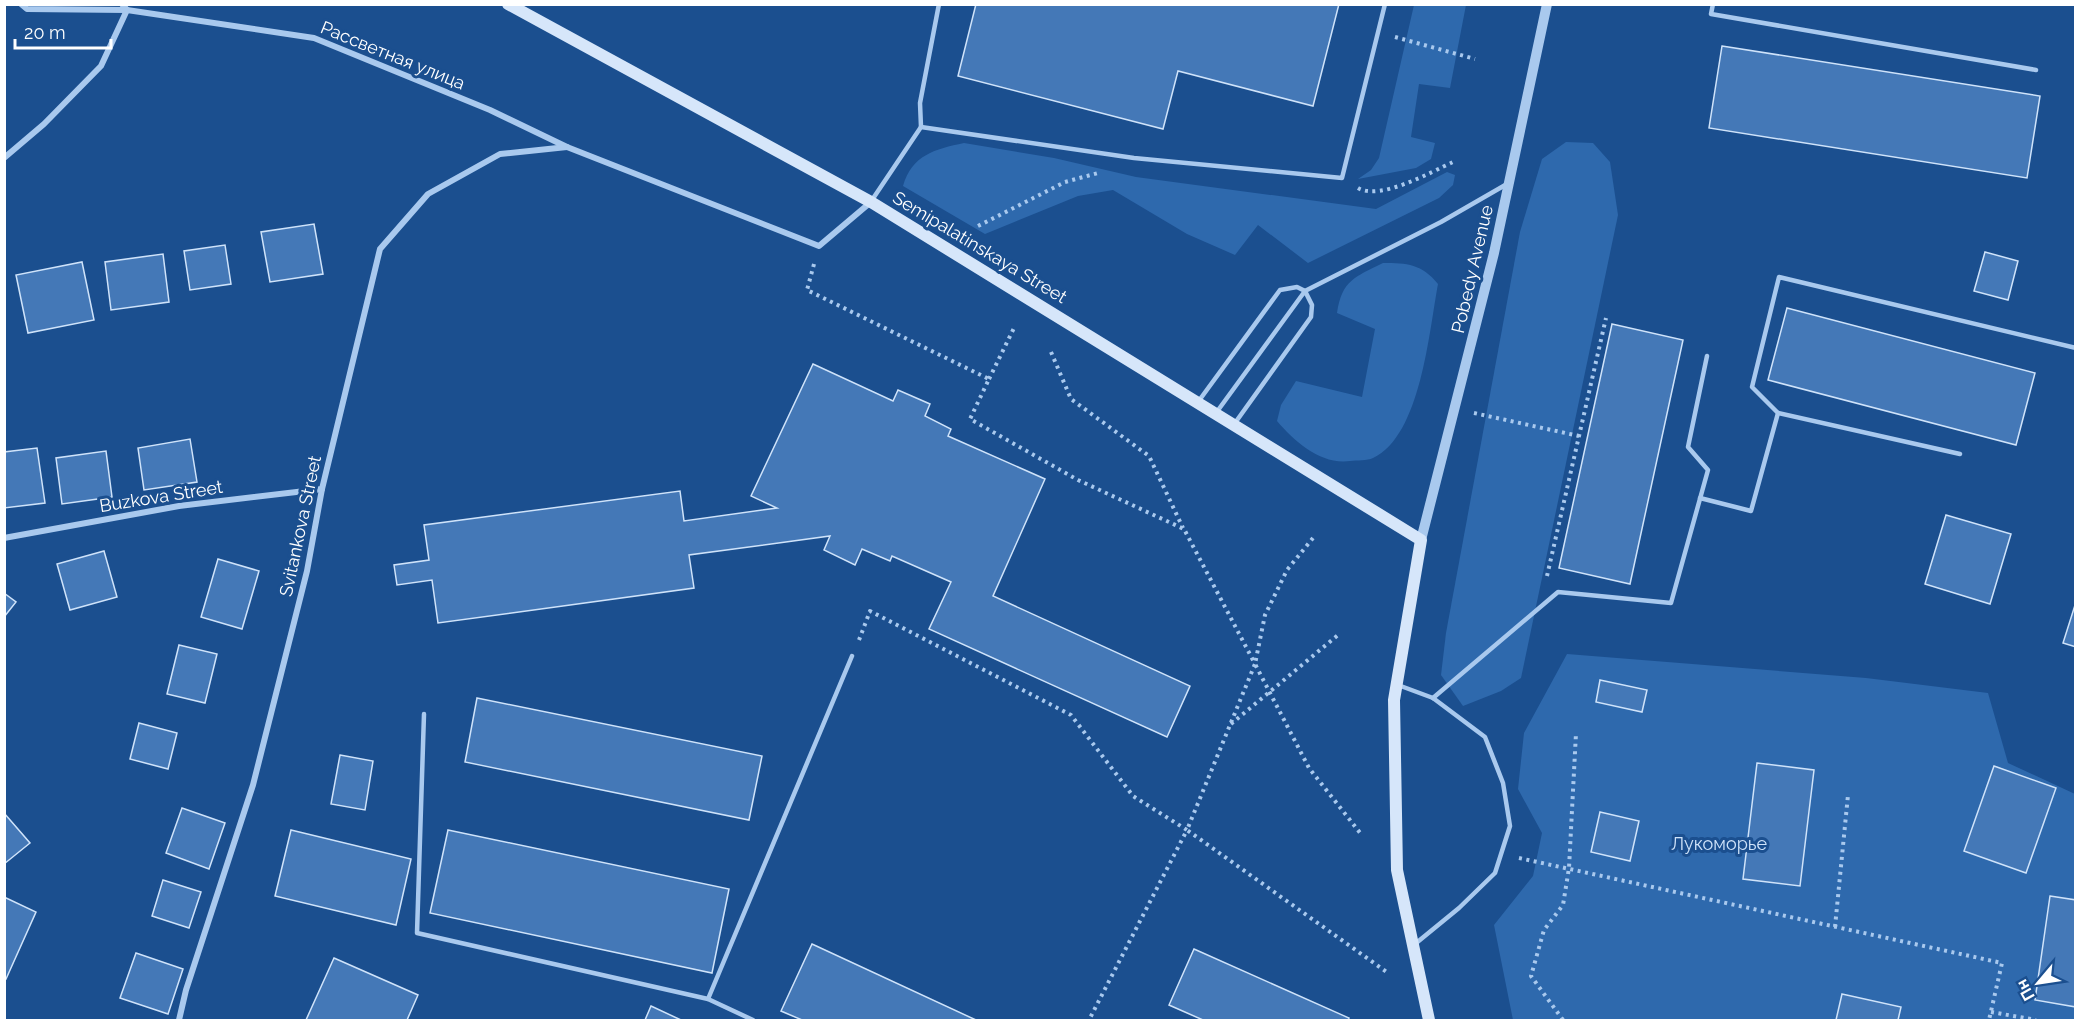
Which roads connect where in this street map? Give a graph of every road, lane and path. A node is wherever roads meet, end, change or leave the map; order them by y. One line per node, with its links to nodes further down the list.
1 (21, 4): 8 (street, Рассветная улица)
2 (122, 4): 8 (street)
3 (508, 4): 19 (main road, Semipalatinskaya Street)
4 (939, 4): 12 (lane)
5 (1385, 4): 9 (lane)
6 (1547, 4): 17 (street, Pobedy Avenue)
7 (1713, 4): 11 (lane)
8 (128, 10): 13 (street, Рассветная улица); 14 (street)
9 (1378, 33): 10 (path); 12 (lane)
10 (1475, 60)
11 (2036, 70)
12 (921, 127): 19 (lane)
13 (567, 147): 21 (street, Рассветная улица); 36 (street, Svitankova Street)
14 (4, 158)
15 (1453, 162): 18 (path)
16 (1107, 171): 20 (path)
17 (1509, 183): 22 (lane); 41 (street, Pobedy Avenue)
18 (1364, 192)
19 (871, 202): 21 (street); 29 (main road, Semipalatinskaya Street)
20 (978, 226)
21 (819, 246): 28 (path)
22 (1305, 291): 29 (lane); 31 (lane); 33 (lane)
23 (1606, 318): 34 (path)
24 (1014, 328): 28 (path)
25 (2076, 348): 32 (lane)
26 (1050, 352): 38 (path)
27 (1707, 356): 37 (lane)
28 (989, 379): 38 (path)
29 (1198, 402): 31 (main road, Semipalatinskaya Street)
30 (1473, 412): 34 (path)
31 (1216, 413): 33 (main road, Semipalatinskaya Street)
32 (1778, 413): 35 (lane); 37 (lane)
33 (1234, 424): 41 (main road, Semipalatinskaya Street)
34 (1579, 436): 42 (path)
35 (1960, 454)
36 (322, 489): 39 (street, Buzkova Street); 62 (street, Svitankova Street)
37 (1700, 498): 42 (lane)
38 (1184, 529): 45 (path)
39 (4, 538)
40 (1313, 538): 45 (path)
41 (1421, 540): 46 (main road)
42 (1558, 592): 48 (lane)
43 (1338, 635): 47 (path)
44 (852, 656): 53 (path); 60 (lane)
45 (1255, 664): 47 (path); 50 (path)
46 (1396, 684): 48 (lane); 58 (main road)
47 (1270, 693): 50 (path); 54 (path)
48 (1433, 698): 55 (lane)
49 (424, 714): 60 (lane)
50 (1230, 725): 53 (path)
51 (1576, 733): 56 (path)
52 (1848, 795): 57 (path)
53 (1187, 830): 59 (path); 64 (path)
54 (1361, 834)
55 (1501, 854): 56 (path); 58 (lane)
56 (1569, 868): 57 (path); 66 (path)
57 (1835, 927): 61 (path)
58 (1413, 945): 65 (main road)
59 (1388, 973)
60 (708, 999): 63 (lane)
61 (1991, 1012): 67 (path); 68 (path)
62 (179, 1020)
63 (753, 1020)
64 (1089, 1020)
65 (1428, 1020)
66 (1563, 1020)
67 (1989, 1020)
68 (2036, 1020)

